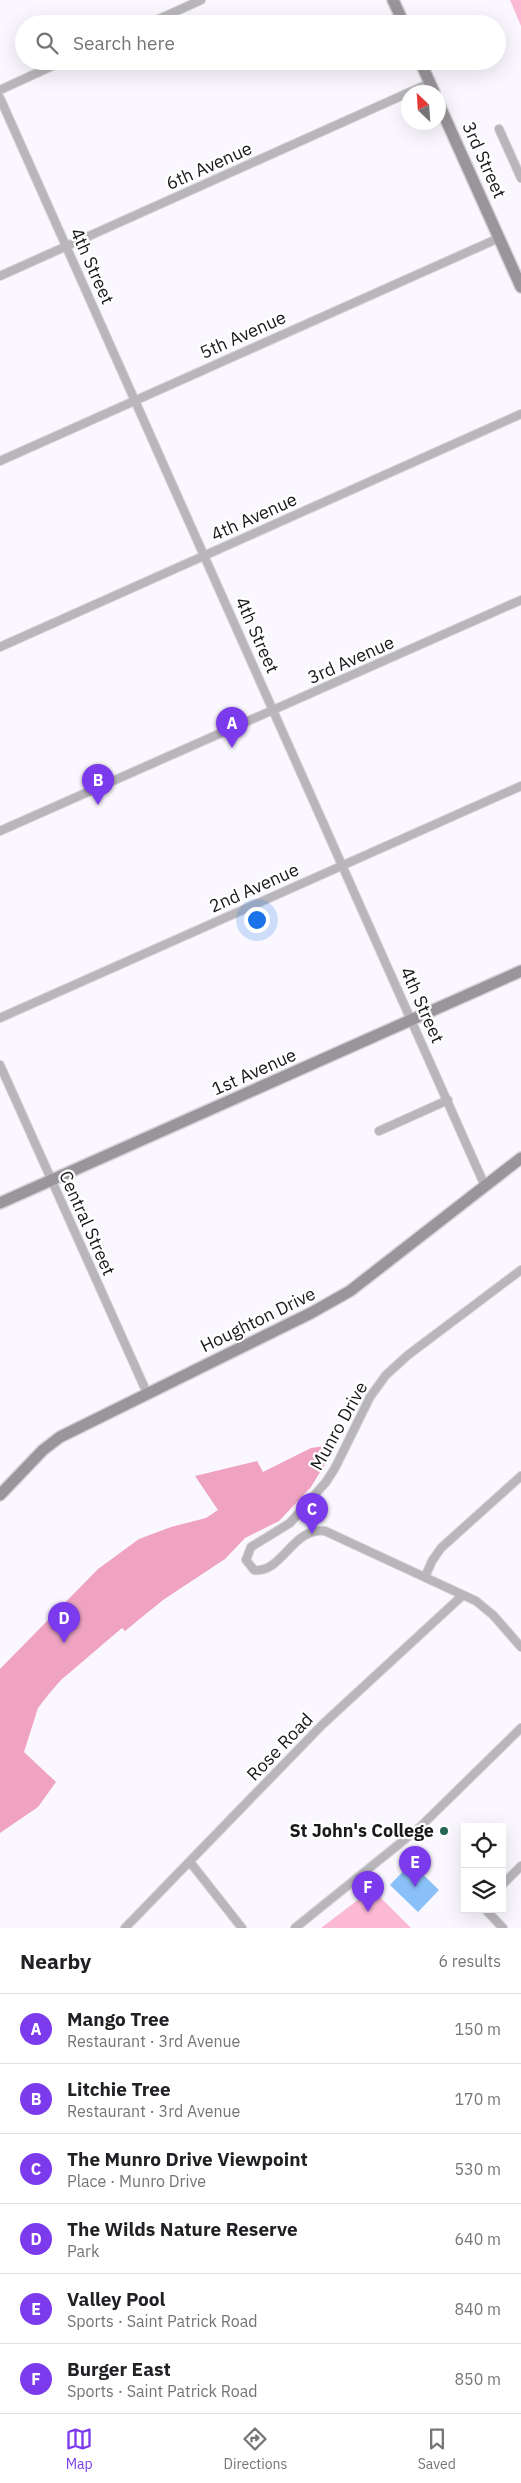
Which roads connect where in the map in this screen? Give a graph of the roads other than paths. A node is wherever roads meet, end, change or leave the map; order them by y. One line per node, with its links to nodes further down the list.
1 (201, 0): 3 (street)
2 (393, 0): 4 (street)
3 (168, 15)
4 (400, 15)
5 (43, 70): 8 (street)
6 (424, 70): 7 (street)
7 (431, 85)
8 (0, 90)
9 (0, 98): 15 (street, 4th Street)
10 (401, 101): 15 (street, 6th Avenue)
11 (446, 120): 14 (street, 3rd Street)
12 (499, 129): 13 (street)
13 (521, 178)
14 (499, 238): 17 (street, 3rd Street); 18 (street, 5th Avenue)
15 (66, 246): 16 (street, 6th Avenue); 18 (street, 4th Street)
16 (0, 276)
17 (521, 287)
18 (136, 400): 20 (street, 5th Avenue); 21 (street, 4th Street)
19 (521, 414): 21 (street, 4th Avenue)
20 (0, 461)
21 (205, 556): 23 (street, 4th Avenue); 24 (street, 4th Street)
22 (521, 600): 24 (street, 3rd Avenue)
23 (0, 647)
24 (274, 710): 26 (street, 3rd Avenue); 27 (street, 4th Street)
25 (521, 786): 27 (street, 2nd Avenue)
26 (0, 831)
27 (342, 864): 29 (street, 2nd Avenue); 30 (street, 4th Street)
28 (521, 971): 30 (street, 1st Avenue)
29 (0, 1018)
30 (412, 1020): 32 (street, 4th Street); 35 (street, 1st Avenue)
31 (0, 1065): 35 (street, Central Street)
32 (448, 1100): 33 (street); 36 (street, 4th Street)
33 (380, 1131)
34 (521, 1158): 36 (street, Houghton Drive)
35 (52, 1180): 37 (street, 1st Avenue); 39 (street, Central Street)
36 (485, 1186): 39 (street, Houghton Drive)
37 (0, 1203)
38 (521, 1270): 42 (street, Munro Drive)
39 (147, 1393): 41 (street, Houghton Drive)
40 (521, 1476): 42 (street)
41 (0, 1495)
42 (425, 1577): 43 (street, Munro Drive)
43 (463, 1595): 44 (street, Munro Drive); 46 (street, Rose Road)
44 (521, 1647)
45 (521, 1728): 52 (street)
46 (190, 1862): 50 (street, Rose Road); 51 (street)
47 (521, 1866): 48 (street)
48 (506, 1881)
49 (489, 1913): 53 (street)
50 (125, 1928)
51 (242, 1928)
52 (295, 1928)
53 (503, 1928)

